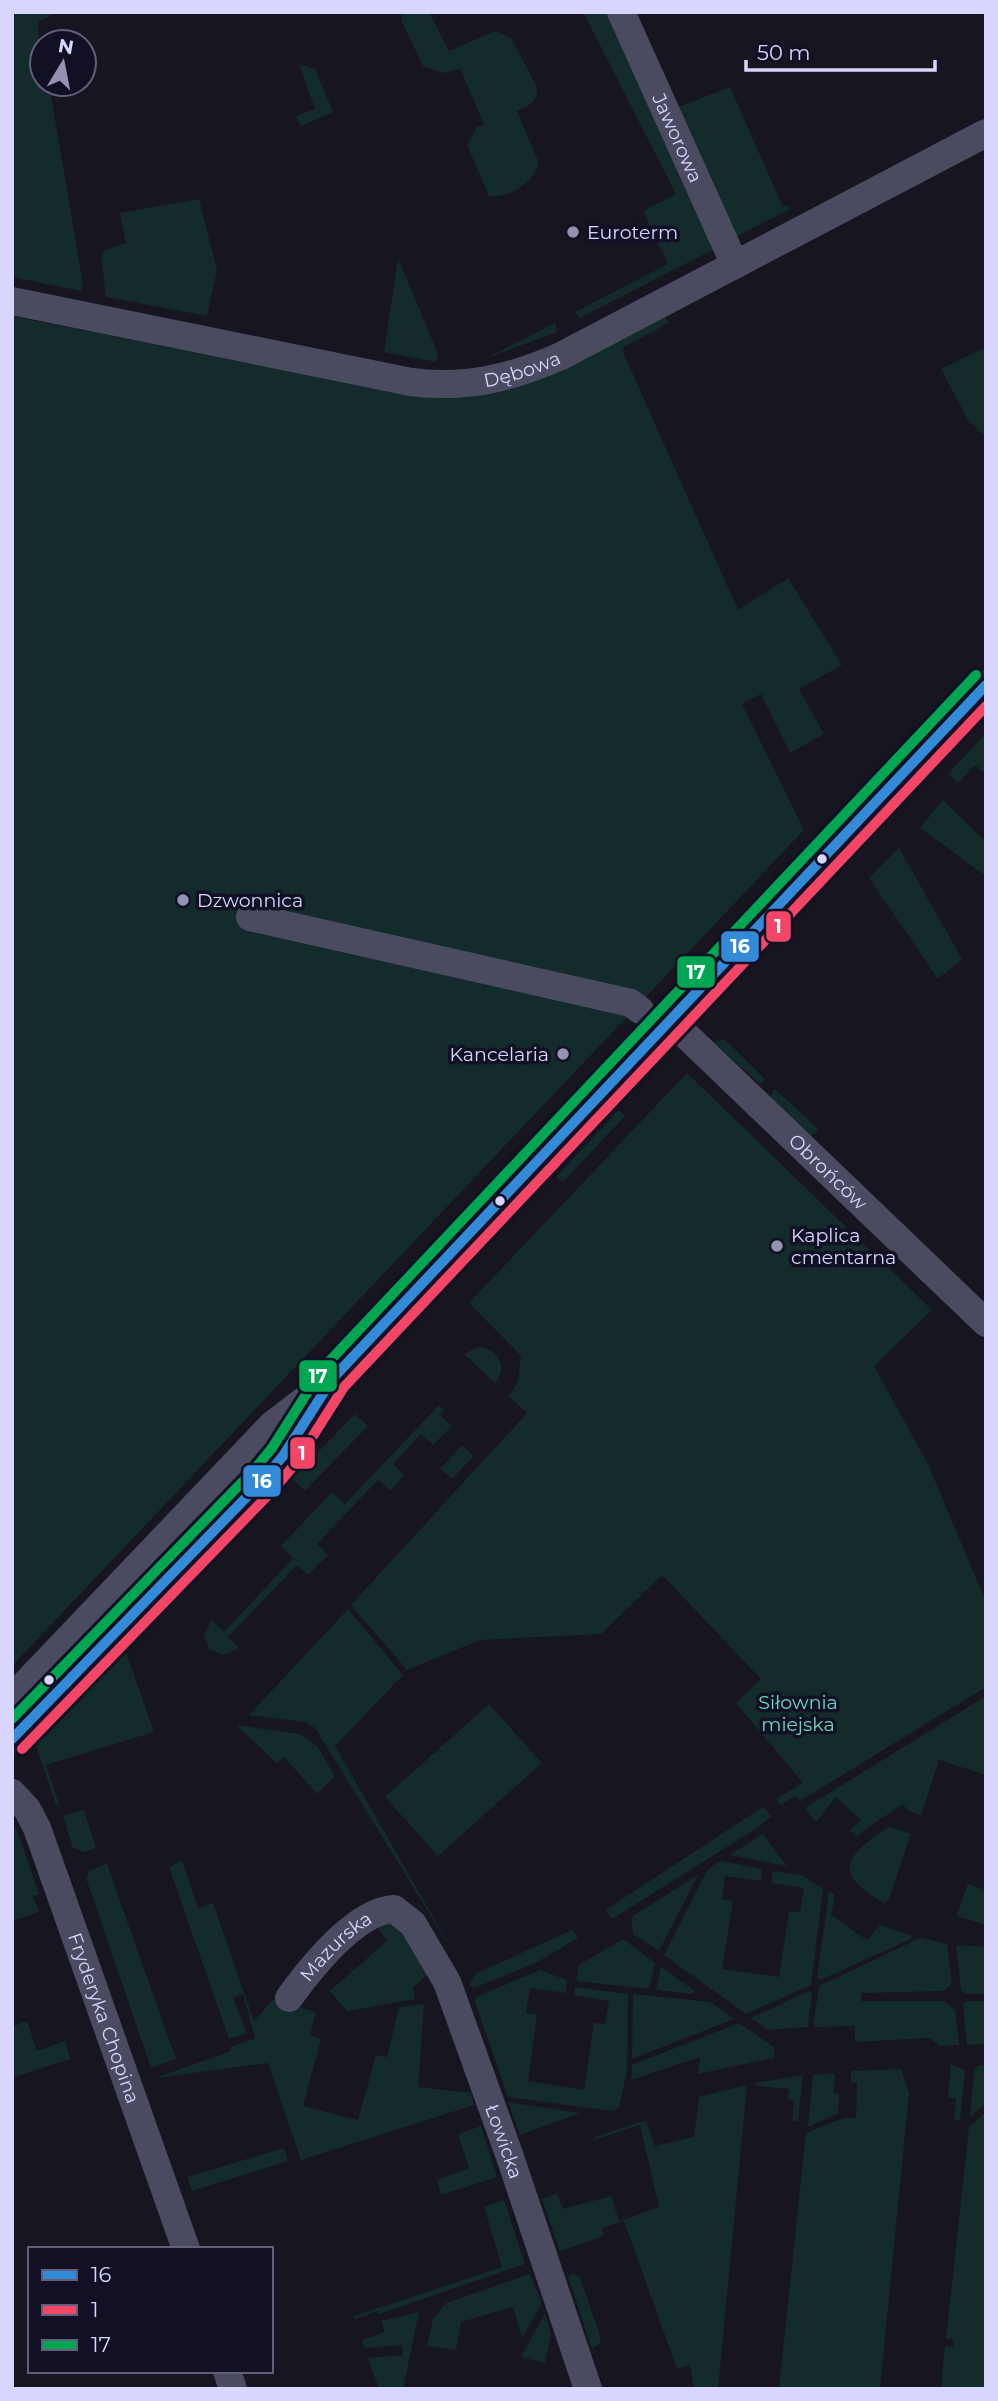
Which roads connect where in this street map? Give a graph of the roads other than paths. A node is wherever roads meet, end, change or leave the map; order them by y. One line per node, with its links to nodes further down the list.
1 (621, 12): 3 (street, Jaworowa)
2 (986, 133): 3 (street, Dębowa)
3 (735, 265): 4 (street, Dębowa)
4 (12, 301)
5 (986, 685): 8 (street)
6 (250, 917): 7 (street)
7 (640, 1010)
8 (670, 1020): 9 (street, Obrońców); 10 (street)
9 (986, 1323)
10 (333, 1378): 11 (street); 12 (street)
11 (12, 1698)
12 (12, 1739)
13 (12, 1793): 16 (street, Fryderyka Chopina)
14 (394, 1909): 15 (street, Mazurska); 17 (street, Łowicka)
15 (289, 1998)
16 (185, 2247)
17 (588, 2389)

